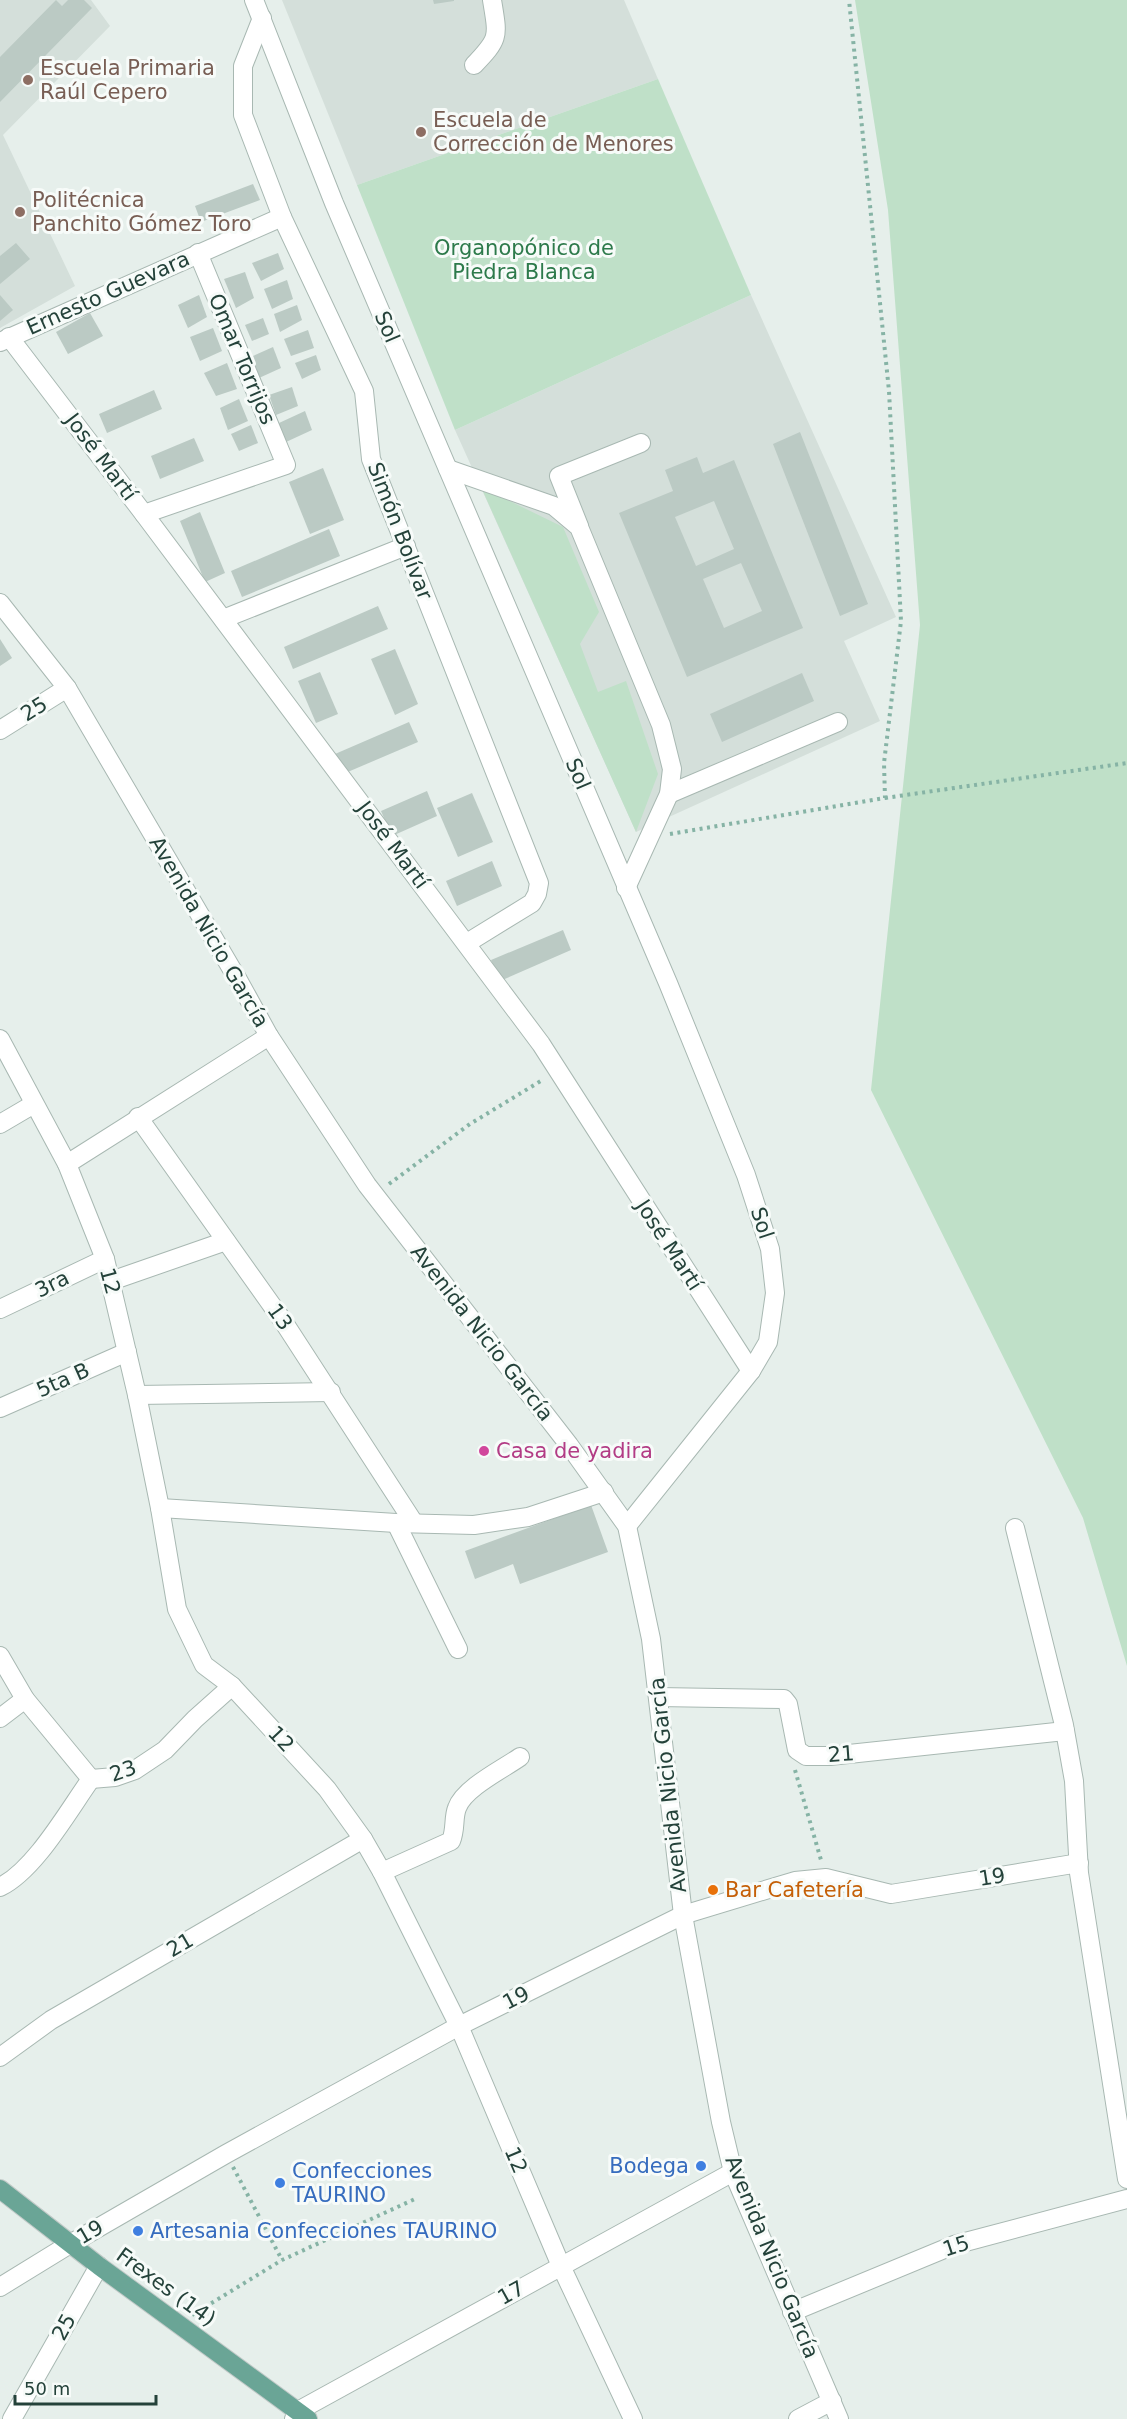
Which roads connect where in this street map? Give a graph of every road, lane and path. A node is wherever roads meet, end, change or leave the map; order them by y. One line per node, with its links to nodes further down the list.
1 (254, 0): 4 (street, Sol)
2 (492, 0): 5 (street)
3 (849, 0): 21 (path)
4 (262, 18): 6 (street, Simón Bolívar); 10 (street, Sol)
5 (474, 65)
6 (282, 217): 7 (street, Ernesto Guevara); 13 (street, Simón Bolívar)
7 (198, 253): 8 (street, Ernesto Guevara); 11 (street, Omar Torrijos)
8 (4, 340): 11 (street, José Martí)
9 (640, 443): 12 (street)
10 (448, 469): 12 (street); 23 (street, Sol)
11 (144, 514): 15 (street, José Martí)
12 (579, 527): 20 (street)
13 (405, 546): 15 (street); 24 (street, Simón Bolívar)
14 (0, 603): 16 (street, Avenida Nicio García)
15 (224, 619): 24 (street, José Martí)
16 (67, 688): 18 (street, 25); 25 (street, Avenida Nicio García)
17 (838, 722): 20 (street)
18 (0, 730)
19 (1127, 764): 21 (path)
20 (669, 794): 22 (street)
21 (885, 798): 22 (path)
22 (649, 837): 23 (street)
23 (626, 888): 38 (street, Sol)
24 (467, 943): 27 (street, José Martí)
25 (269, 1036): 29 (street); 32 (street, Avenida Nicio García)
26 (0, 1039): 28 (street, 12)
27 (557, 1071): 32 (path); 38 (street, José Martí)
28 (34, 1104): 30 (street); 31 (street, 12)
29 (138, 1117): 31 (street); 33 (street, 13)
30 (0, 1124)
31 (67, 1164): 34 (street, 12)
32 (374, 1194): 42 (street, Avenida Nicio García)
33 (226, 1241): 35 (street); 39 (street, 13)
34 (105, 1259): 35 (street, 12); 36 (street, 3ra)
35 (111, 1281): 37 (street, 12)
36 (0, 1309)
37 (127, 1352): 40 (street, 12); 41 (street, 5ta B)
38 (751, 1371): 45 (street, Sol)
39 (331, 1392): 40 (street); 44 (street, 13)
40 (137, 1395): 43 (street, 12)
41 (0, 1408)
42 (604, 1492): 44 (street); 45 (street, Avenida Nicio García)
43 (160, 1508): 44 (street); 49 (street, 12)
44 (405, 1523): 47 (street, 13)
45 (627, 1526): 50 (street, Avenida Nicio García)
46 (1015, 1528): 53 (street)
47 (458, 1649)
48 (0, 1656): 51 (street)
49 (232, 1686): 56 (street, 23); 57 (street, 12)
50 (658, 1697): 54 (street, 21); 62 (street, Avenida Nicio García)
51 (24, 1699): 52 (street); 56 (street)
52 (0, 1718)
53 (1065, 1731): 54 (street, 21); 58 (street)
54 (797, 1750): 60 (path)
55 (520, 1757): 59 (street)
56 (90, 1779): 61 (street, 23)
57 (363, 1839): 59 (street, 12); 64 (street, 21)
58 (1079, 1863): 60 (street, 19); 67 (street)
59 (382, 1872): 63 (street, 12)
60 (826, 1878): 62 (street, 19)
61 (0, 1887)
62 (683, 1915): 63 (street, 19); 66 (street, Avenida Nicio García)
63 (459, 2026): 65 (street, 19); 74 (street, 12)
64 (3, 2049)
65 (226, 2154): 71 (street, 19); 72 (path)
66 (733, 2172): 74 (street, 17); 76 (street, Avenida Nicio García)
67 (1127, 2179)
68 (0, 2189): 71 (main road, Frexes (14))
69 (415, 2199): 72 (path)
70 (1127, 2199): 76 (street, 15)
71 (69, 2244): 73 (main road, Frexes (14)); 75 (street, 19)
72 (282, 2260): 77 (path)
73 (99, 2266): 77 (main road, Frexes (14)); 80 (street, 25)
74 (561, 2266): 79 (street, 17); 81 (street, 12)
75 (0, 2287)
76 (792, 2312): 78 (street, Avenida Nicio García)
77 (178, 2324): 79 (main road, Frexes (14))
78 (832, 2402): 82 (street); 83 (street, Avenida Nicio García)
79 (300, 2416)
80 (12, 2419)
81 (633, 2419)
82 (798, 2419)
83 (839, 2419)

